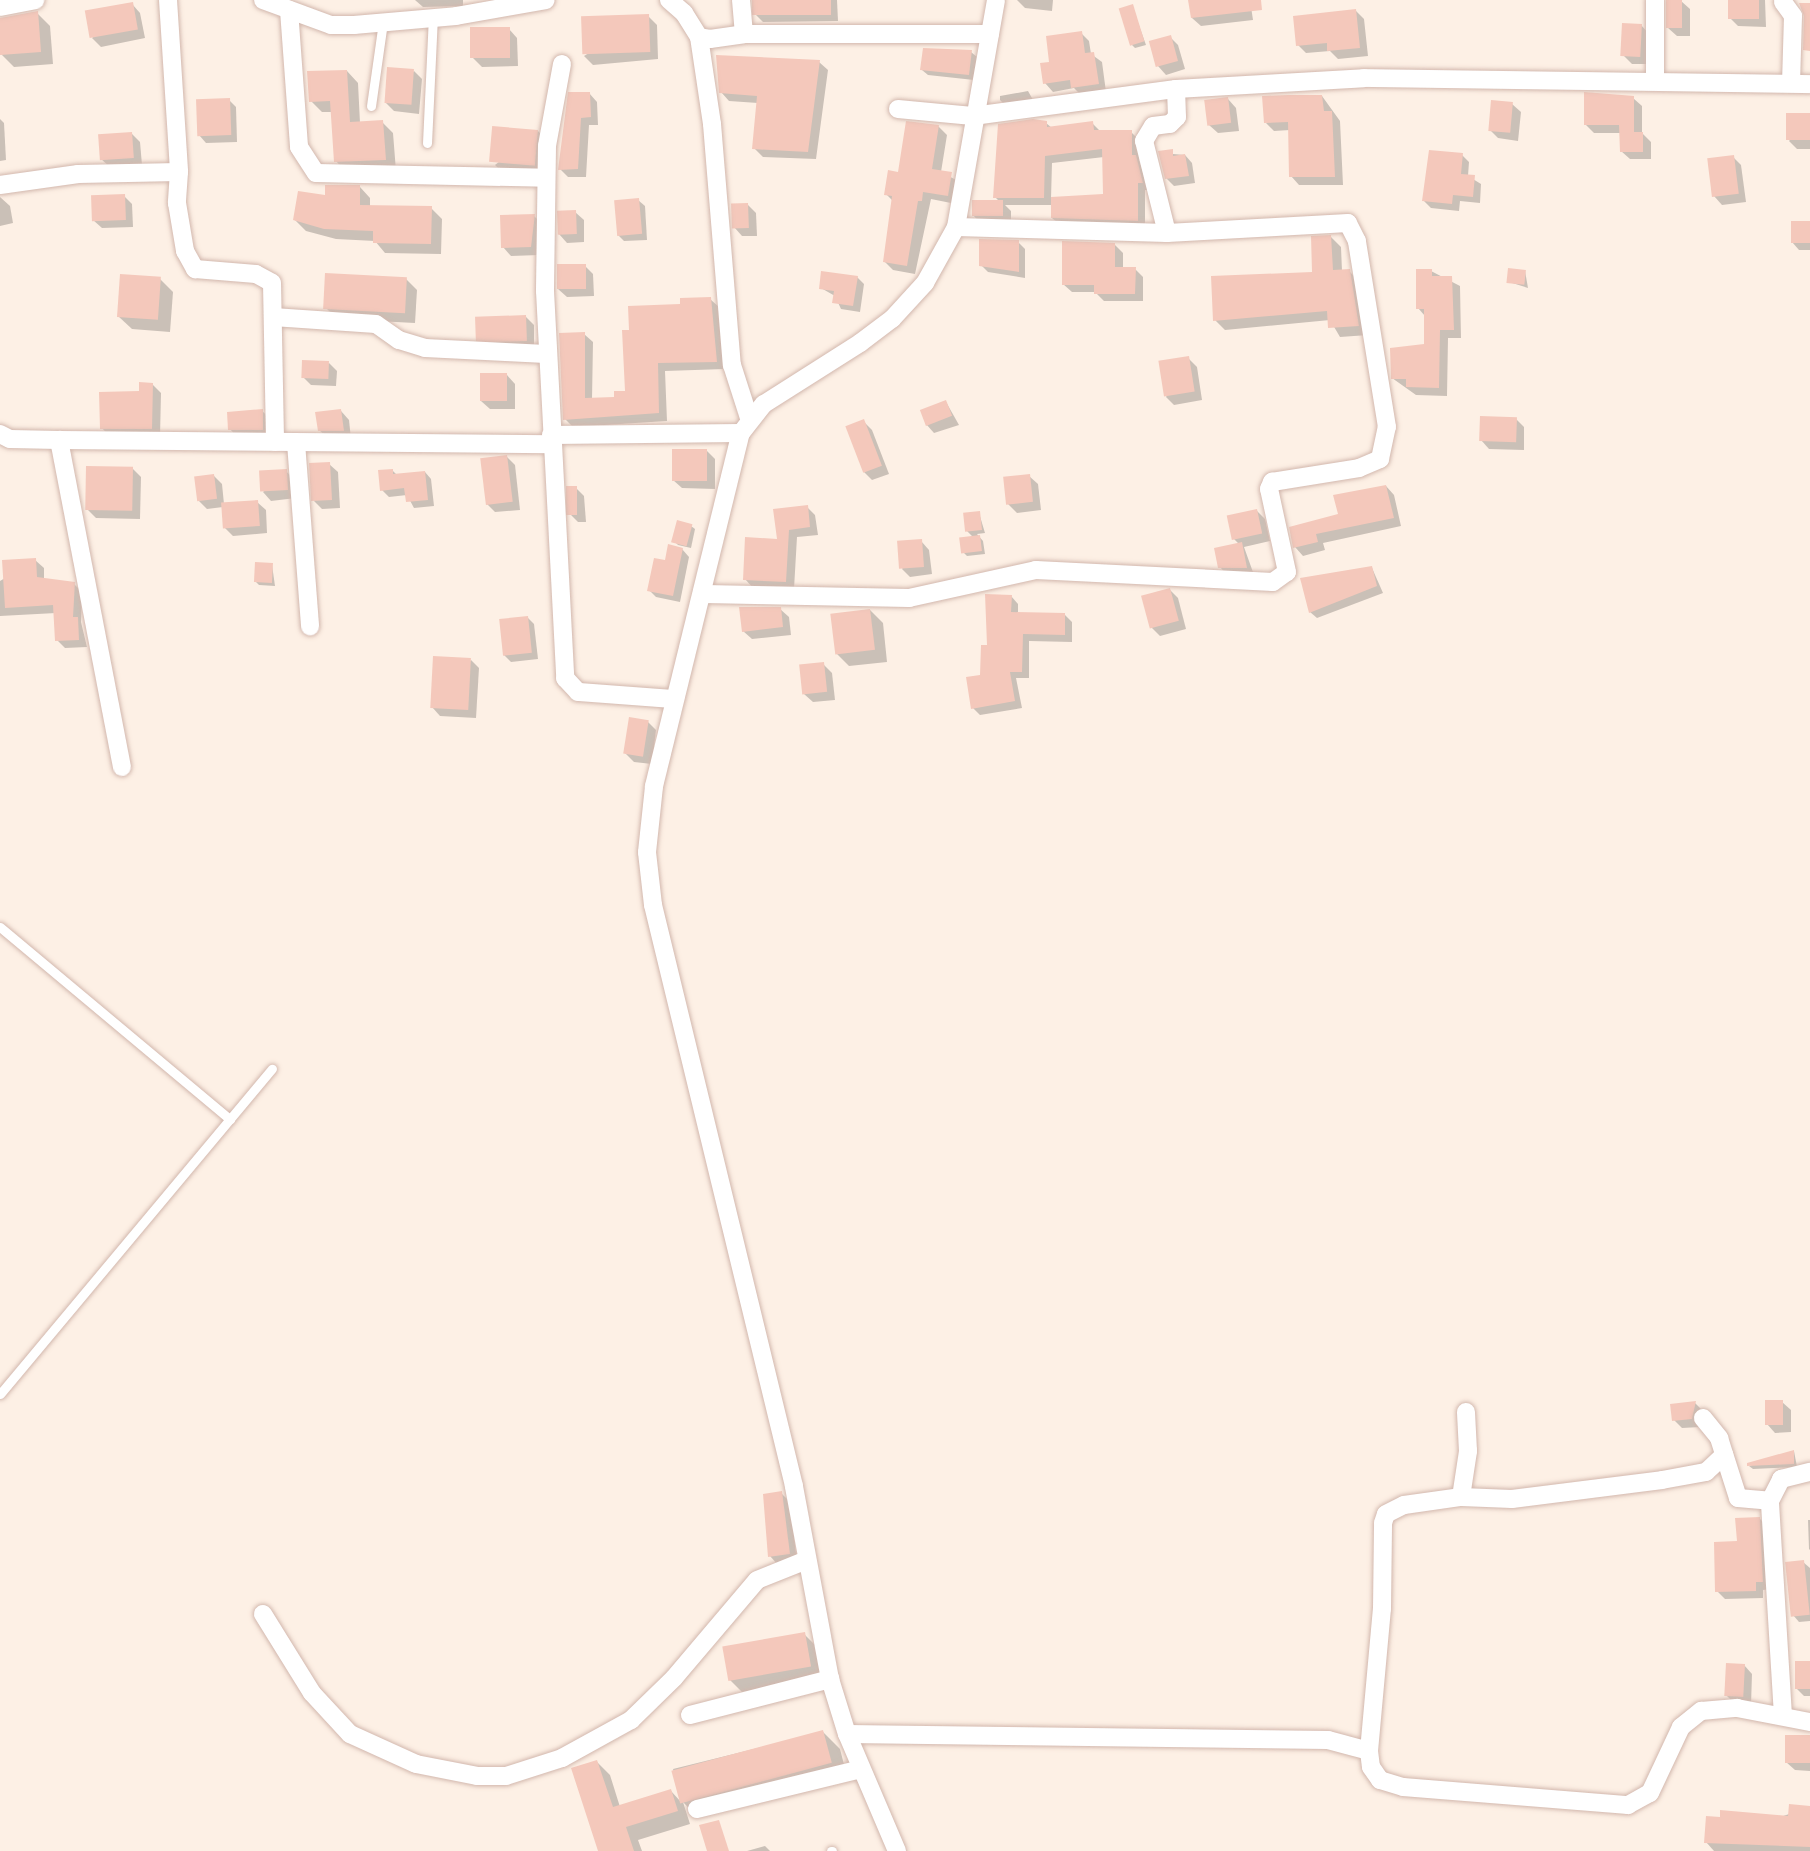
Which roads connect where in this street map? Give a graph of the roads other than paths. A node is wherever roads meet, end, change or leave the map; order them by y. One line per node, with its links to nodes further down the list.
1 (35, 0): 11 (street)
2 (168, 0): 27 (street)
3 (263, 0): 12 (street)
4 (546, 0): 10 (street)
5 (669, 0): 17 (street)
6 (741, 0): 15 (street)
7 (996, 0): 16 (street)
8 (1654, 0): 19 (street)
9 (1783, 2): 20 (street)
10 (499, 3): 13 (street)
11 (0, 7)
12 (289, 10): 14 (street); 28 (street)
13 (433, 18): 14 (street); 26 (lane)
14 (383, 22): 23 (lane)
15 (744, 34): 16 (street); 17 (street)
16 (990, 34): 25 (street)
17 (699, 37): 34 (street)
18 (562, 64): 28 (street)
19 (1655, 79): 20 (street); 22 (street)
20 (1791, 82): 21 (street)
21 (1810, 84)
22 (1176, 89): 25 (street); 31 (street)
23 (371, 106)
24 (898, 108): 25 (street)
25 (973, 116): 30 (street)
26 (427, 144)
27 (179, 172): 29 (street); 32 (street)
28 (546, 178): 33 (street)
29 (0, 185)
30 (956, 227): 31 (street); 34 (street)
31 (1167, 233): 40 (street)
32 (273, 317): 33 (street); 38 (street)
33 (546, 354): 36 (street)
34 (745, 426): 36 (street); 40 (street)
35 (0, 434): 37 (street)
36 (551, 439): 39 (street); 42 (street)
37 (59, 440): 38 (street); 43 (street)
38 (275, 442): 39 (street)
39 (296, 443): 41 (street)
40 (704, 594): 42 (street)
41 (310, 626)
42 (674, 699): 54 (street)
43 (122, 767)
44 (0, 927): 46 (lane)
45 (272, 1069): 46 (lane)
46 (230, 1119): 47 (lane)
47 (0, 1394)
48 (1466, 1412): 52 (street)
49 (1703, 1418): 50 (street)
50 (1724, 1455): 52 (street); 53 (street)
51 (1810, 1472): 53 (street)
52 (1461, 1497): 61 (street)
53 (1770, 1501): 58 (street)
54 (807, 1560): 55 (street); 56 (street)
55 (263, 1614)
56 (830, 1679): 57 (street); 60 (street)
57 (690, 1715)
58 (1783, 1716): 59 (street); 61 (street)
59 (1810, 1722)
60 (847, 1734): 61 (street); 62 (street)
61 (1368, 1751)
62 (861, 1769): 63 (street); 64 (street)
63 (697, 1809)
64 (897, 1851)

